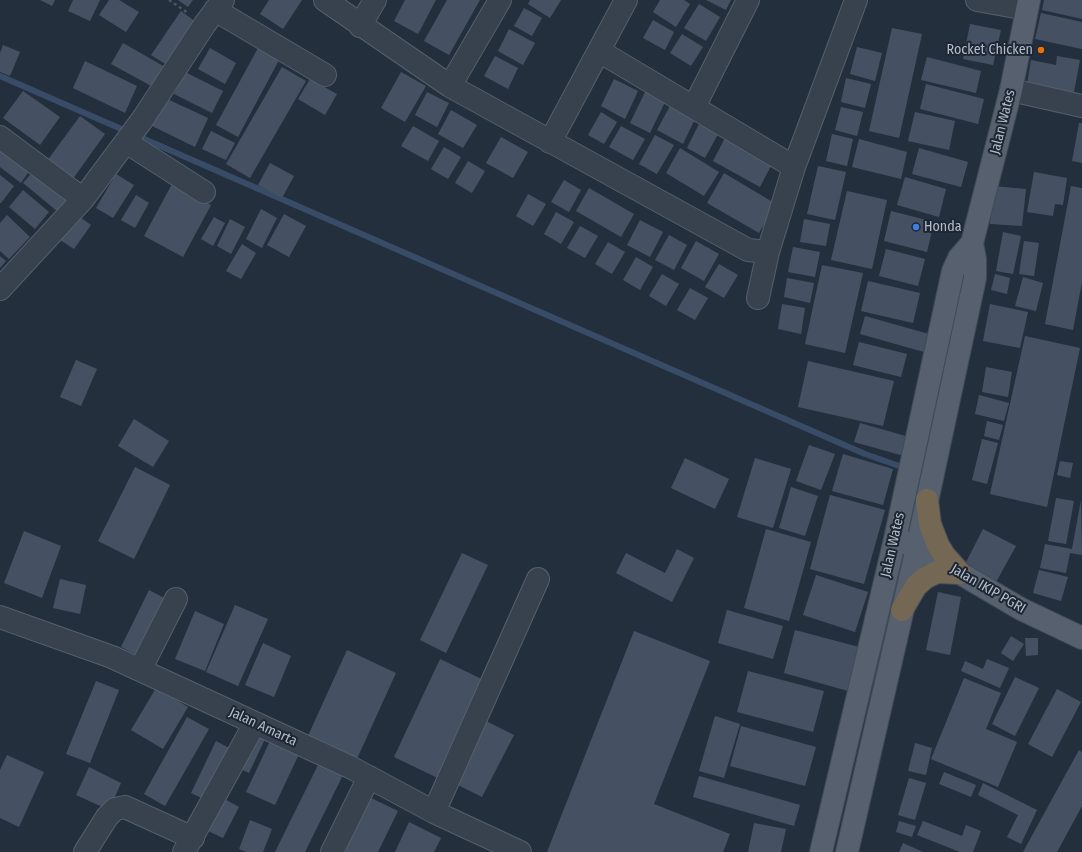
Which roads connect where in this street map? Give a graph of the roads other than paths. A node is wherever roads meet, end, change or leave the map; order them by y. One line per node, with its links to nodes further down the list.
1 (325, 0): 10 (street)
2 (375, 0): 10 (street)
3 (500, 0): 13 (street)
4 (626, 0): 11 (street)
5 (748, 0): 16 (street)
6 (856, 0): 20 (street)
7 (977, 0): 9 (street)
8 (219, 5): 12 (street); 18 (street)
9 (1028, 5): 14 (main road, Jalan Wates)
10 (360, 26): 13 (street)
11 (599, 50): 16 (street); 19 (street)
12 (326, 75)
13 (450, 86): 19 (street)
14 (1011, 90): 15 (street); 23 (main road, Jalan Wates)
15 (1082, 106)
16 (694, 107): 20 (street)
17 (0, 138): 22 (street)
18 (127, 141): 21 (street); 22 (street)
19 (550, 142): 24 (street)
20 (794, 167): 24 (street)
21 (204, 192)
22 (83, 199): 25 (street)
23 (972, 243): 27 (main road, Jalan Wates); 28 (main road, Jalan Wates)
24 (768, 252): 26 (street)
25 (0, 288)
26 (758, 298)
27 (927, 500): 29 (main road, Jalan Wates); 30 (highway)
28 (895, 538): 29 (main road, Jalan IKIP PGRI); 46 (main road, Jalan Wates)
29 (917, 548): 30 (main road, Jalan IKIP PGRI); 33 (main road, Jalan Wates)
30 (960, 573): 33 (highway); 35 (main road, Jalan IKIP PGRI)
31 (538, 579): 39 (street)
32 (176, 599): 36 (street)
33 (902, 610): 42 (main road, Jalan Wates)
34 (0, 617): 36 (street, Jalan Amarta)
35 (1082, 638)
36 (140, 670): 37 (street, Jalan Amarta)
37 (255, 723): 38 (street, Jalan Amarta); 40 (street)
38 (369, 777): 39 (street, Jalan Amarta); 44 (street)
39 (434, 812): 41 (street, Jalan Amarta)
40 (188, 845): 43 (street)
41 (495, 847): 45 (street, Jalan Amarta)
42 (850, 851)
43 (85, 852)
44 (332, 852)
45 (520, 852)
46 (821, 852)

